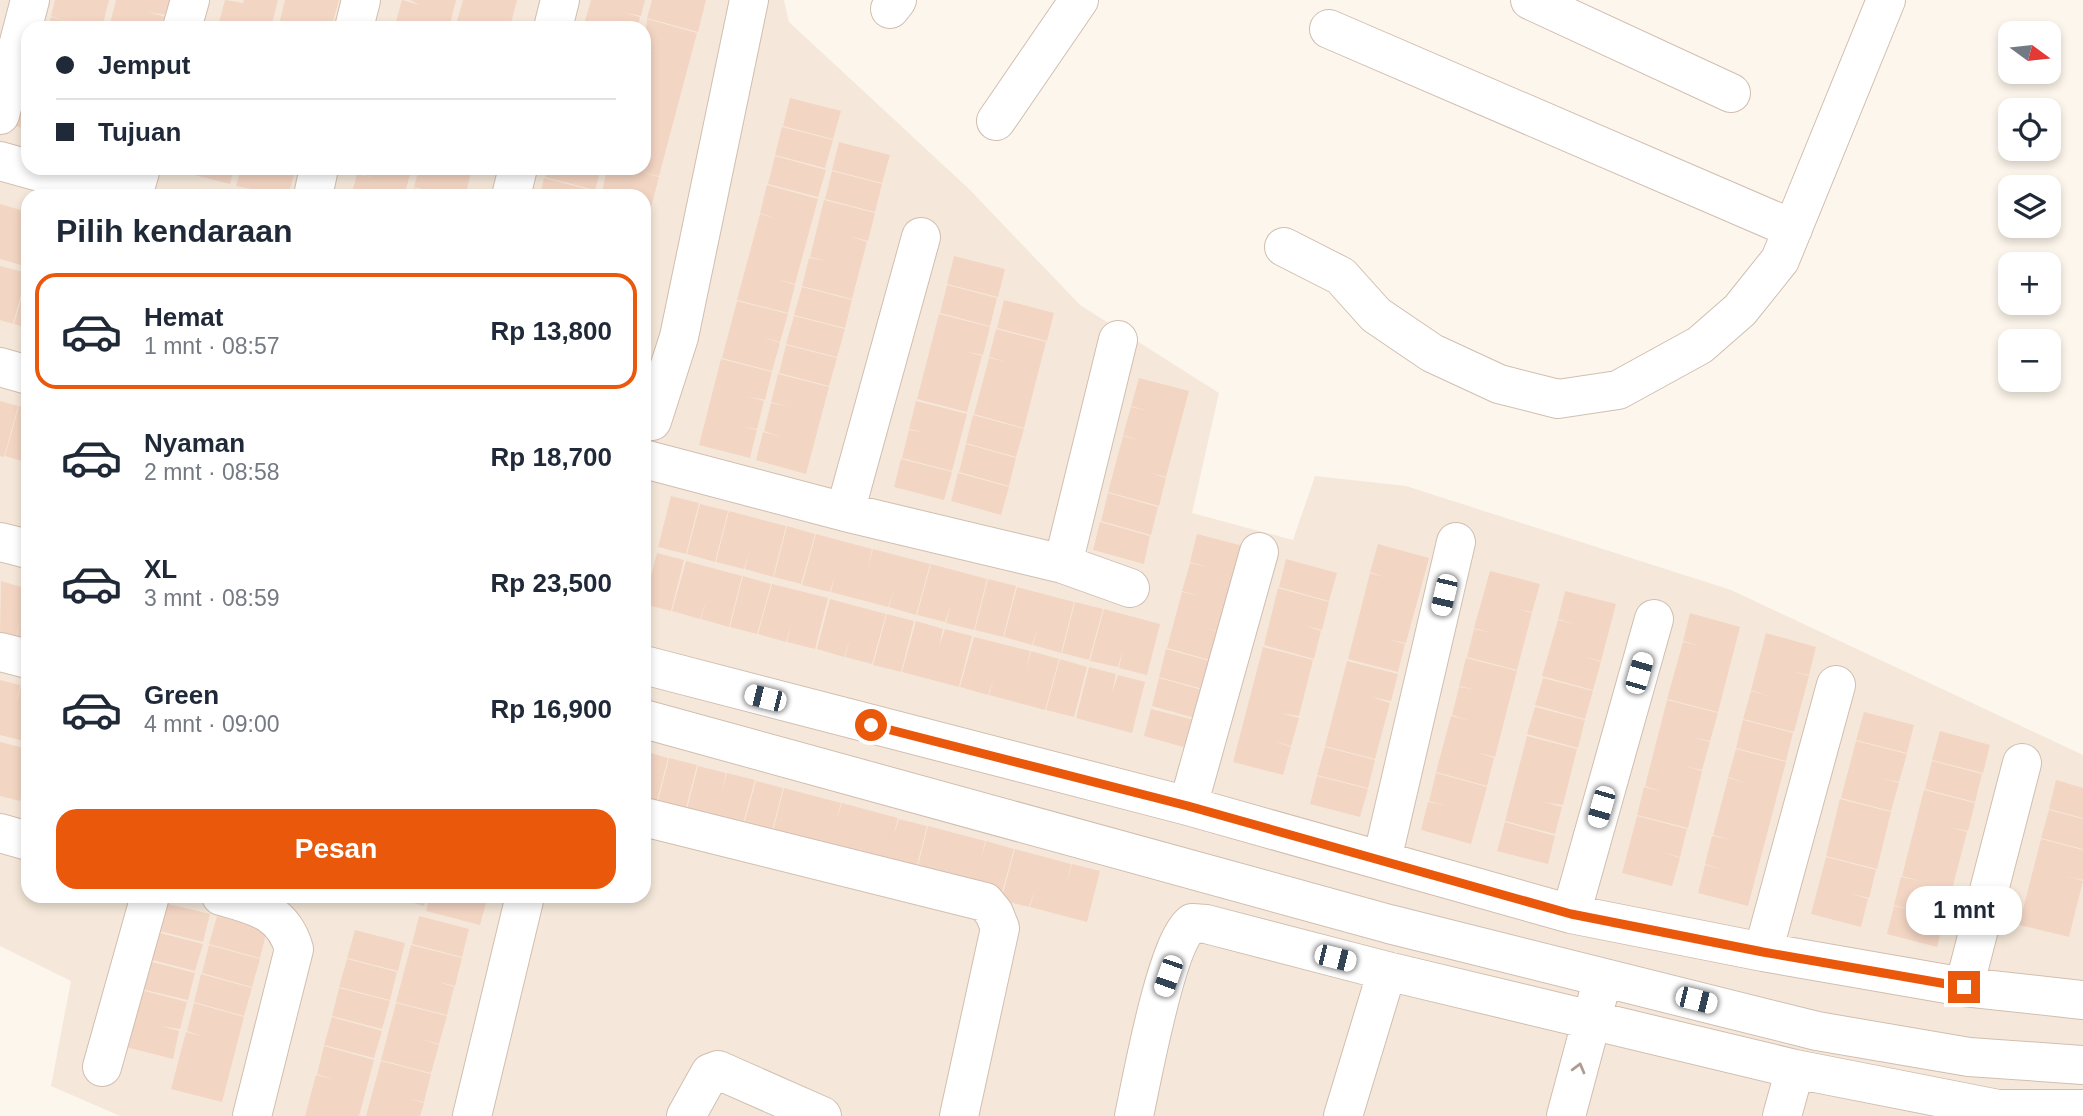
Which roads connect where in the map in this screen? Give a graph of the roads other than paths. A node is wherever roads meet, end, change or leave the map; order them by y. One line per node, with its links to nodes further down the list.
1 (30, 0): 9 (street)
2 (190, 0): 10 (street)
3 (361, 0): 11 (street)
4 (560, 0): 12 (street)
5 (749, 0): 28 (street)
6 (1079, 0): 17 (street)
7 (1530, 0): 15 (street)
8 (1886, 0): 22 (street)
9 (25, 21)
10 (184, 21)
11 (356, 21)
12 (555, 21)
13 (1329, 29): 22 (street)
14 (21, 34): 16 (street)
15 (1731, 93)
16 (0, 115)
17 (996, 121)
18 (0, 161): 19 (street)
19 (21, 167)
20 (50, 175): 21 (street)
21 (101, 189)
22 (1793, 229): 24 (street)
23 (921, 237): 30 (street)
24 (1284, 247)
25 (1118, 340): 35 (street)
26 (0, 368): 27 (street)
27 (21, 373)
28 (652, 421)
29 (651, 461): 30 (street)
30 (845, 512): 35 (street)
31 (0, 542): 33 (street)
32 (1456, 542): 48 (street)
33 (21, 548)
34 (1259, 552): 44 (street)
35 (1063, 564): 36 (street)
36 (1130, 588)
37 (1654, 619): 52 (street)
38 (0, 652): 39 (street)
39 (21, 657)
40 (651, 667): 44 (street)
41 (1836, 685): 54 (street)
42 (651, 721): 56 (street)
43 (2022, 763): 57 (street)
44 (1188, 806): 48 (street)
45 (651, 819): 69 (street)
46 (0, 833): 47 (street)
47 (21, 839)
48 (1382, 860): 52 (street)
49 (148, 903): 61 (street)
50 (243, 903): 65 (street)
51 (523, 903): 66 (street)
52 (1571, 914): 53 (street)
53 (1618, 923): 54 (street); 56 (street)
54 (1763, 952): 57 (street)
55 (1387, 971): 59 (street); 70 (street); 71 (street)
56 (1591, 973): 59 (street); 60 (street)
57 (1964, 987): 58 (street)
58 (2083, 1000)
59 (1580, 1017): 62 (street); 72 (street); 73 (street, one-way to 59)
60 (2083, 1065)
61 (102, 1067)
62 (1795, 1069): 64 (street); 74 (street)
63 (2083, 1109): 64 (street)
64 (1997, 1113)
65 (253, 1116)
66 (472, 1116)
67 (686, 1116): 68 (street)
68 (822, 1116)
69 (959, 1116)
70 (1134, 1116)
71 (1343, 1116)
72 (1539, 1116)
73 (1566, 1116)
74 (1782, 1116)

